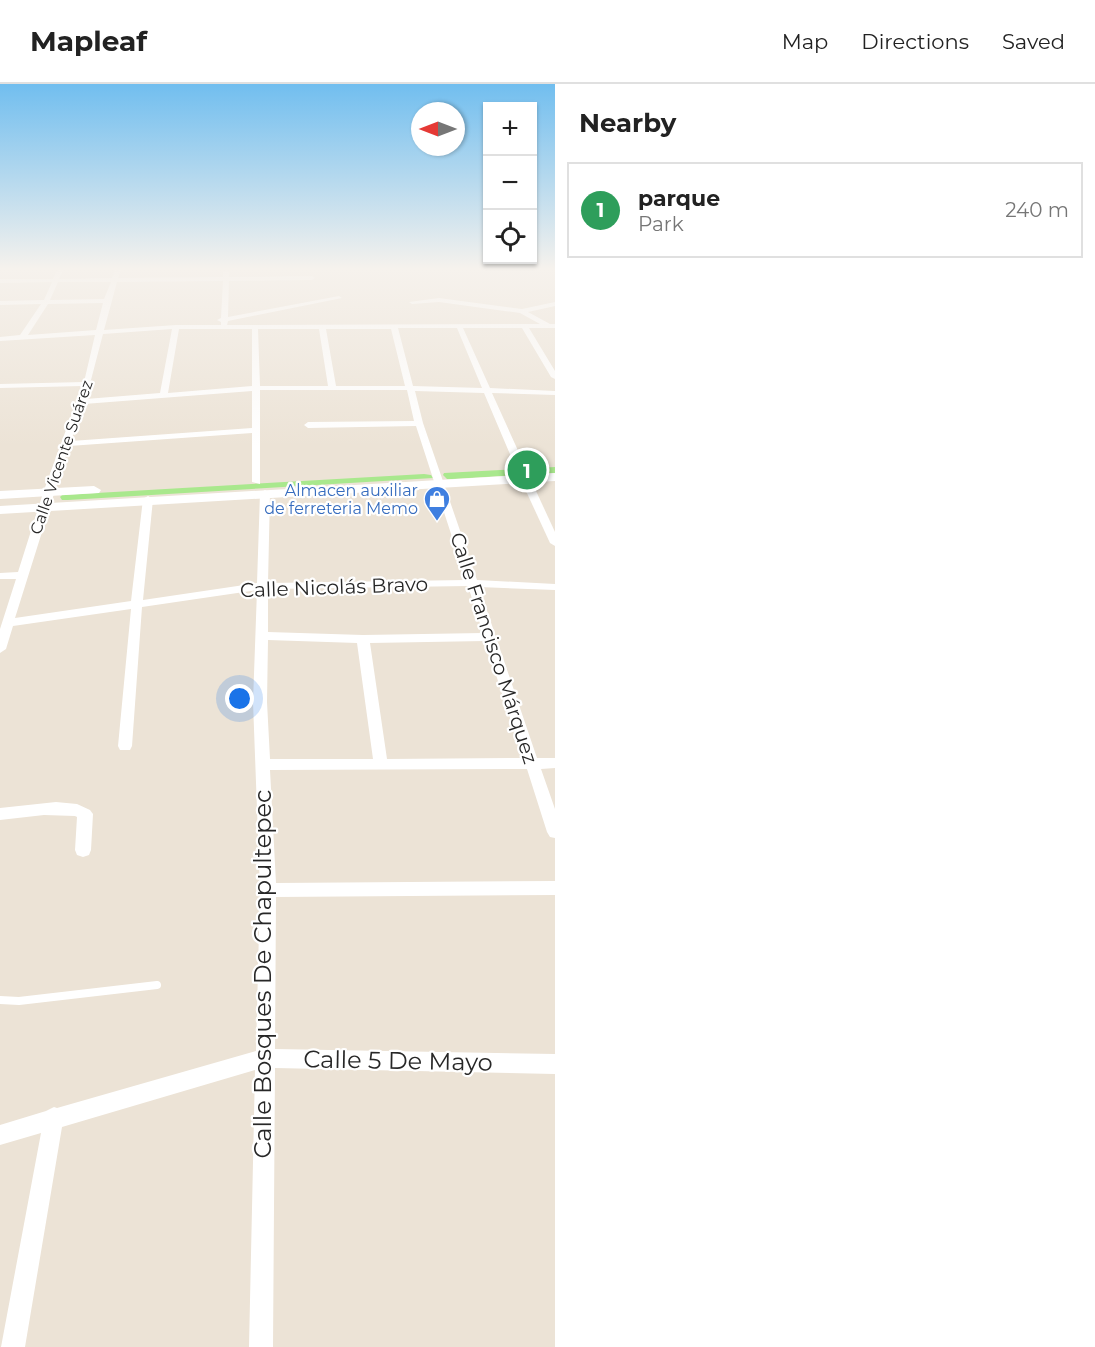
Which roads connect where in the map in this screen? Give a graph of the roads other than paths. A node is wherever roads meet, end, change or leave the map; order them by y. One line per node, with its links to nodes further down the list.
1 (28, 329): 11 (street)
2 (100, 329): 10 (street, Calle Vicente Suárez)
3 (146, 329): 10 (street)
4 (176, 329): 21 (street)
5 (255, 329): 16 (street, Calle Bosques De Chapultepec)
6 (322, 329): 17 (street)
7 (395, 329): 18 (street, Calle Francisco Márquez)
8 (460, 329): 19 (street)
9 (526, 329): 13 (street)
10 (99, 332): 11 (street); 14 (street, Calle Vicente Suárez)
11 (23, 337): 12 (street)
12 (0, 339)
13 (555, 376)
14 (87, 384): 15 (street); 22 (street, Calle Vicente Suárez)
15 (0, 386)
16 (256, 388): 17 (street); 21 (street); 25 (street, Calle Bosques De Chapultepec)
17 (333, 388): 18 (street)
18 (410, 388): 19 (street); 23 (street, Calle Francisco Márquez)
19 (487, 391): 20 (street); 28 (street)
20 (555, 393)
21 (164, 394): 22 (street)
22 (81, 402): 26 (street, Calle Vicente Suárez)
23 (419, 423): 24 (street); 29 (street, Calle Francisco Márquez)
24 (308, 425)
25 (256, 430): 26 (street); 31 (street, Calle Bosques De Chapultepec)
26 (66, 444): 34 (street, Calle Vicente Suárez)
27 (555, 465): 28 (main road)
28 (522, 472): 29 (main road); 30 (main road); 36 (street)
29 (437, 477): 31 (main road); 39 (street, Calle Francisco Márquez)
30 (555, 477)
31 (261, 487): 33 (main road); 34 (main road); 40 (street, Calle Bosques De Chapultepec)
32 (0, 495): 34 (main road)
33 (148, 499): 34 (main road); 42 (street)
34 (46, 500): 35 (main road); 37 (street, Calle Vicente Suárez)
35 (0, 510)
36 (555, 543)
37 (22, 575): 38 (street); 43 (street, Calle Vicente Suárez)
38 (0, 576)
39 (472, 583): 40 (street, Calle Nicolás Bravo); 41 (street, Calle Nicolás Bravo); 45 (street, Calle Francisco Márquez)
40 (263, 586): 42 (street, Calle Nicolás Bravo); 44 (street, Calle Bosques De Chapultepec)
41 (555, 587)
42 (137, 603): 43 (street, Calle Nicolás Bravo); 48 (street)
43 (8, 623): 47 (street, Calle Vicente Suárez)
44 (262, 636): 46 (street); 52 (street, Calle Bosques De Chapultepec)
45 (490, 637): 46 (street); 49 (street, Calle Francisco Márquez)
46 (363, 639): 50 (street)
47 (0, 649)
48 (125, 746)
49 (532, 762): 50 (street); 51 (street); 54 (street, Calle Francisco Márquez)
50 (381, 763): 52 (street)
51 (555, 763)
52 (262, 765): 57 (street, Calle Bosques De Chapultepec)
53 (0, 814): 55 (street)
54 (555, 832)
55 (83, 850)
56 (555, 888): 57 (street)
57 (268, 890): 60 (street, Calle Bosques De Chapultepec)
58 (157, 985): 59 (lane)
59 (0, 1000)
60 (265, 1058): 61 (street, Calle 5 De Mayo); 62 (street, Calle 5 De Mayo); 65 (street, Calle Bosques De Chapultepec)
61 (555, 1064)
62 (54, 1117): 63 (street, Calle 5 De Mayo); 64 (street)
63 (0, 1135)
64 (13, 1347)
65 (261, 1347)

